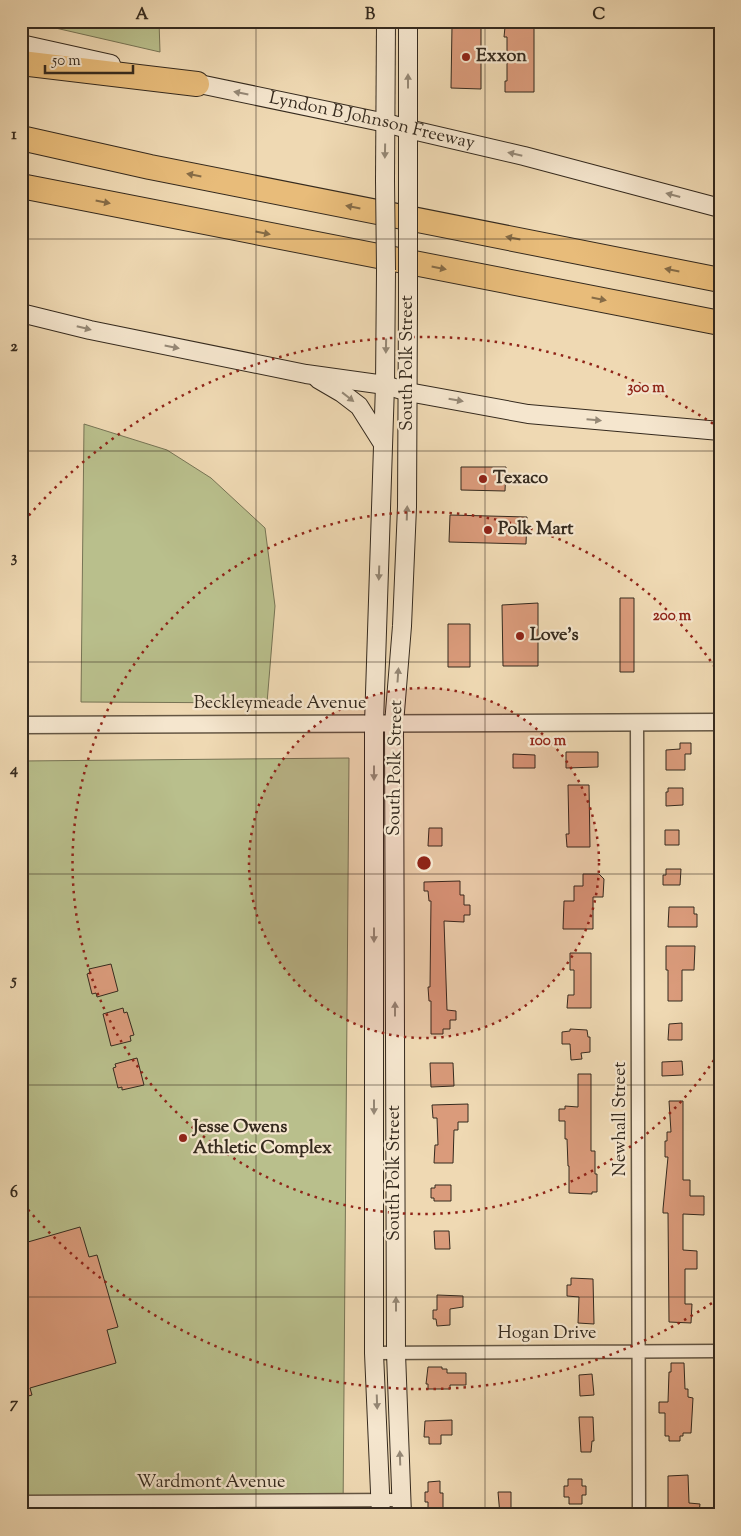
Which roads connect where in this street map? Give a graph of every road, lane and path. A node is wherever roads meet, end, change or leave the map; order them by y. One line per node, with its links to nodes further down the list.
1 (386, 21): 6 (main road, South Polk Street)
2 (408, 21): 7 (main road, South Polk Street, one-way to 2)
3 (21, 44): 5 (main road, Lyndon B Johnson Freeway)
4 (21, 63): 5 (highway)
5 (197, 84): 6 (main road, Lyndon B Johnson Freeway, one-way to 5)
6 (386, 123): 7 (main road, Lyndon B Johnson Freeway); 17 (main road, South Polk Street, one-way to 17, bridge)
7 (408, 129): 12 (main road, Lyndon B Johnson Freeway, one-way to 7); 18 (main road, South Polk Street, bridge)
8 (21, 138): 13 (highway, one-way to 8)
9 (21, 186): 11 (highway)
10 (21, 192): 11 (highway)
11 (79, 197): 15 (highway, one-way to 15)
12 (720, 208)
13 (720, 280)
14 (21, 313): 16 (main road, one-way to 16)
15 (720, 323)
16 (306, 374): 17 (main road); 20 (main road, one-way to 20)
17 (385, 384): 18 (main road); 20 (main road, South Polk Street)
18 (408, 392): 19 (main road, one-way to 19); 24 (main road, South Polk Street, one-way to 18)
19 (720, 430)
20 (383, 444): 23 (main road, South Polk Street, one-way to 23)
21 (720, 722): 22 (street, Beckleymeade Avenue)
22 (637, 723): 24 (street, Beckleymeade Avenue); 28 (street, Newhall Street)
23 (374, 724): 24 (street, Beckleymeade Avenue); 25 (street, Beckleymeade Avenue); 26 (main road, South Polk Street, one-way to 26)
24 (394, 724): 27 (main road, South Polk Street, one-way to 24)
25 (21, 725)
26 (374, 1058): 27 (main road); 31 (main road, South Polk Street, one-way to 31)
27 (395, 1058): 30 (main road, South Polk Street, one-way to 27)
28 (639, 1351): 29 (street, Hogan Drive); 30 (street, Hogan Drive); 35 (street, Newhall Street)
29 (720, 1351)
30 (396, 1352): 31 (street, Hogan Drive); 34 (main road, South Polk Street, one-way to 30)
31 (374, 1353): 33 (main road, South Polk Street, one-way to 33)
32 (21, 1502): 33 (street, Wardmont Avenue)
33 (381, 1507): 34 (street, Wardmont Avenue)
34 (402, 1507)
35 (639, 1515)

